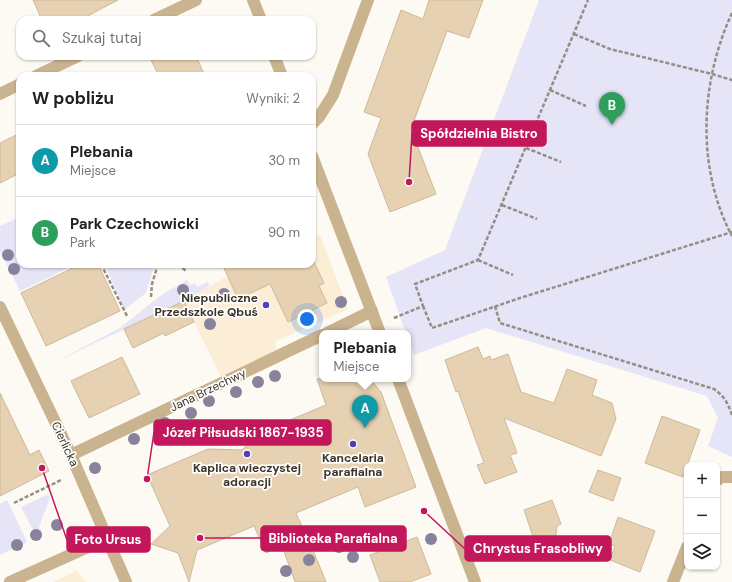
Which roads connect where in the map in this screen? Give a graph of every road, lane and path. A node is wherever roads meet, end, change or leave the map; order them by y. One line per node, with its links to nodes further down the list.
1 (196, 0): 6 (street)
2 (253, 0): 7 (street)
3 (368, 0): 19 (street)
4 (588, 0): 8 (path)
5 (732, 13): 13 (path)
6 (162, 16)
7 (259, 16)
8 (574, 34): 13 (path); 16 (path)
9 (70, 60): 11 (street)
10 (276, 60): 12 (street)
11 (44, 72)
12 (280, 72)
13 (712, 74): 14 (path); 25 (path)
14 (732, 80)
15 (16, 86): 17 (street)
16 (550, 90): 18 (path); 20 (path)
17 (0, 94)
18 (586, 106)
19 (316, 121)
20 (526, 148): 21 (path); 23 (path)
21 (561, 162)
22 (316, 166): 37 (street)
23 (502, 205): 24 (path); 27 (path)
24 (537, 219)
25 (731, 232): 26 (path); 35 (path)
26 (732, 236)
27 (478, 260): 32 (path); 34 (path)
28 (103, 268): 38 (path)
29 (157, 268): 33 (path)
30 (183, 268): 31 (path)
31 (186, 271)
32 (513, 274)
33 (151, 297)
34 (423, 306): 35 (path); 39 (path)
35 (495, 306): 44 (path)
36 (0, 307): 45 (street, Cierlicka)
37 (372, 311): 40 (street); 41 (street)
38 (127, 316)
39 (392, 319)
40 (333, 330)
41 (379, 330)
42 (319, 336): 45 (street, Jana Brzechwy)
43 (399, 382): 54 (street)
44 (732, 415)
45 (71, 455): 50 (street, Cierlicka)
46 (732, 477): 48 (street)
47 (65, 478): 49 (path)
48 (720, 478)
49 (14, 503)
50 (108, 538): 52 (street); 53 (street, Cierlicka)
51 (684, 555): 55 (street)
52 (10, 582)
53 (126, 582)
54 (475, 582)
55 (674, 582)

